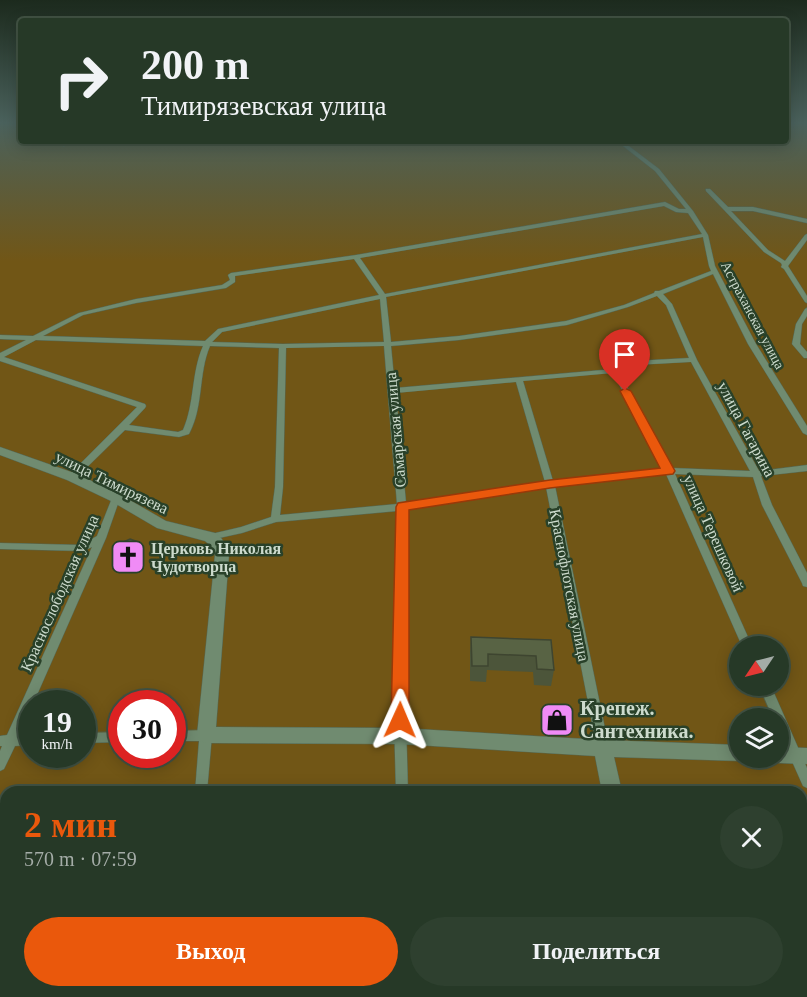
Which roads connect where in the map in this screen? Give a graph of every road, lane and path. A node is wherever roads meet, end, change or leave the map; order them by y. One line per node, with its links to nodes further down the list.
1 (654, 169): 4 (street, Астраханская улица)
2 (708, 190): 3 (street)
3 (726, 209): 5 (street); 9 (street)
4 (690, 211): 6 (street, Астраханская улица); 8 (street)
5 (807, 221)
6 (705, 235): 10 (street, Астраханская улица); 12 (street)
7 (807, 236): 9 (street)
8 (356, 257): 12 (street, Самарская улица); 16 (street)
9 (784, 267): 13 (street)
10 (714, 272): 11 (street); 27 (street, Астраханская улица)
11 (657, 292): 18 (street); 22 (street, улица Гагарина)
12 (383, 296): 17 (street); 18 (street, Самарская улица)
13 (807, 302)
14 (807, 310): 20 (street)
15 (0, 337): 16 (street)
16 (33, 340): 17 (street); 21 (street)
17 (207, 342): 19 (street); 26 (street)
18 (388, 344): 19 (street); 25 (street, Самарская улица)
19 (284, 346): 36 (street)
20 (807, 356)
21 (1, 358): 26 (street)
22 (693, 360): 23 (street); 31 (street, улица Гагарина)
23 (615, 371): 24 (street); 30 (street, улица Терешковой)
24 (519, 381): 25 (street); 33 (street, Краснофлотская улица)
25 (391, 391): 35 (street, Самарская улица)
26 (123, 427): 32 (street)
27 (807, 433)
28 (0, 451): 32 (street, улица Тимирязева)
29 (807, 468): 31 (street)
30 (669, 471): 31 (street); 33 (street); 41 (street, улица Терешковой)
31 (756, 474): 40 (street, улица Гагарина)
32 (72, 477): 34 (street, улица Тимирязева)
33 (550, 484): 35 (street); 47 (street, Краснофлотская улица)
34 (116, 498): 37 (street, улица Тимирязева); 38 (street, Краснослободская улица)
35 (402, 507): 36 (street); 45 (street, Самарская улица)
36 (276, 519): 37 (street)
37 (210, 537): 43 (street)
38 (101, 538): 39 (street); 46 (street, Краснослободская улица)
39 (0, 546)
40 (807, 583)
41 (743, 636)
42 (769, 696): 49 (street)
43 (206, 735): 44 (street); 45 (street); 52 (street)
44 (186, 736)
45 (400, 736): 47 (street); 53 (street, Самарская улица)
46 (4, 740): 50 (street, Краснослободская улица)
47 (603, 748): 48 (street); 54 (street, Краснофлотская улица)
48 (729, 753)
49 (794, 755): 51 (street)
50 (0, 765)
51 (807, 782)
52 (202, 786)
53 (402, 786)
54 (611, 786)

